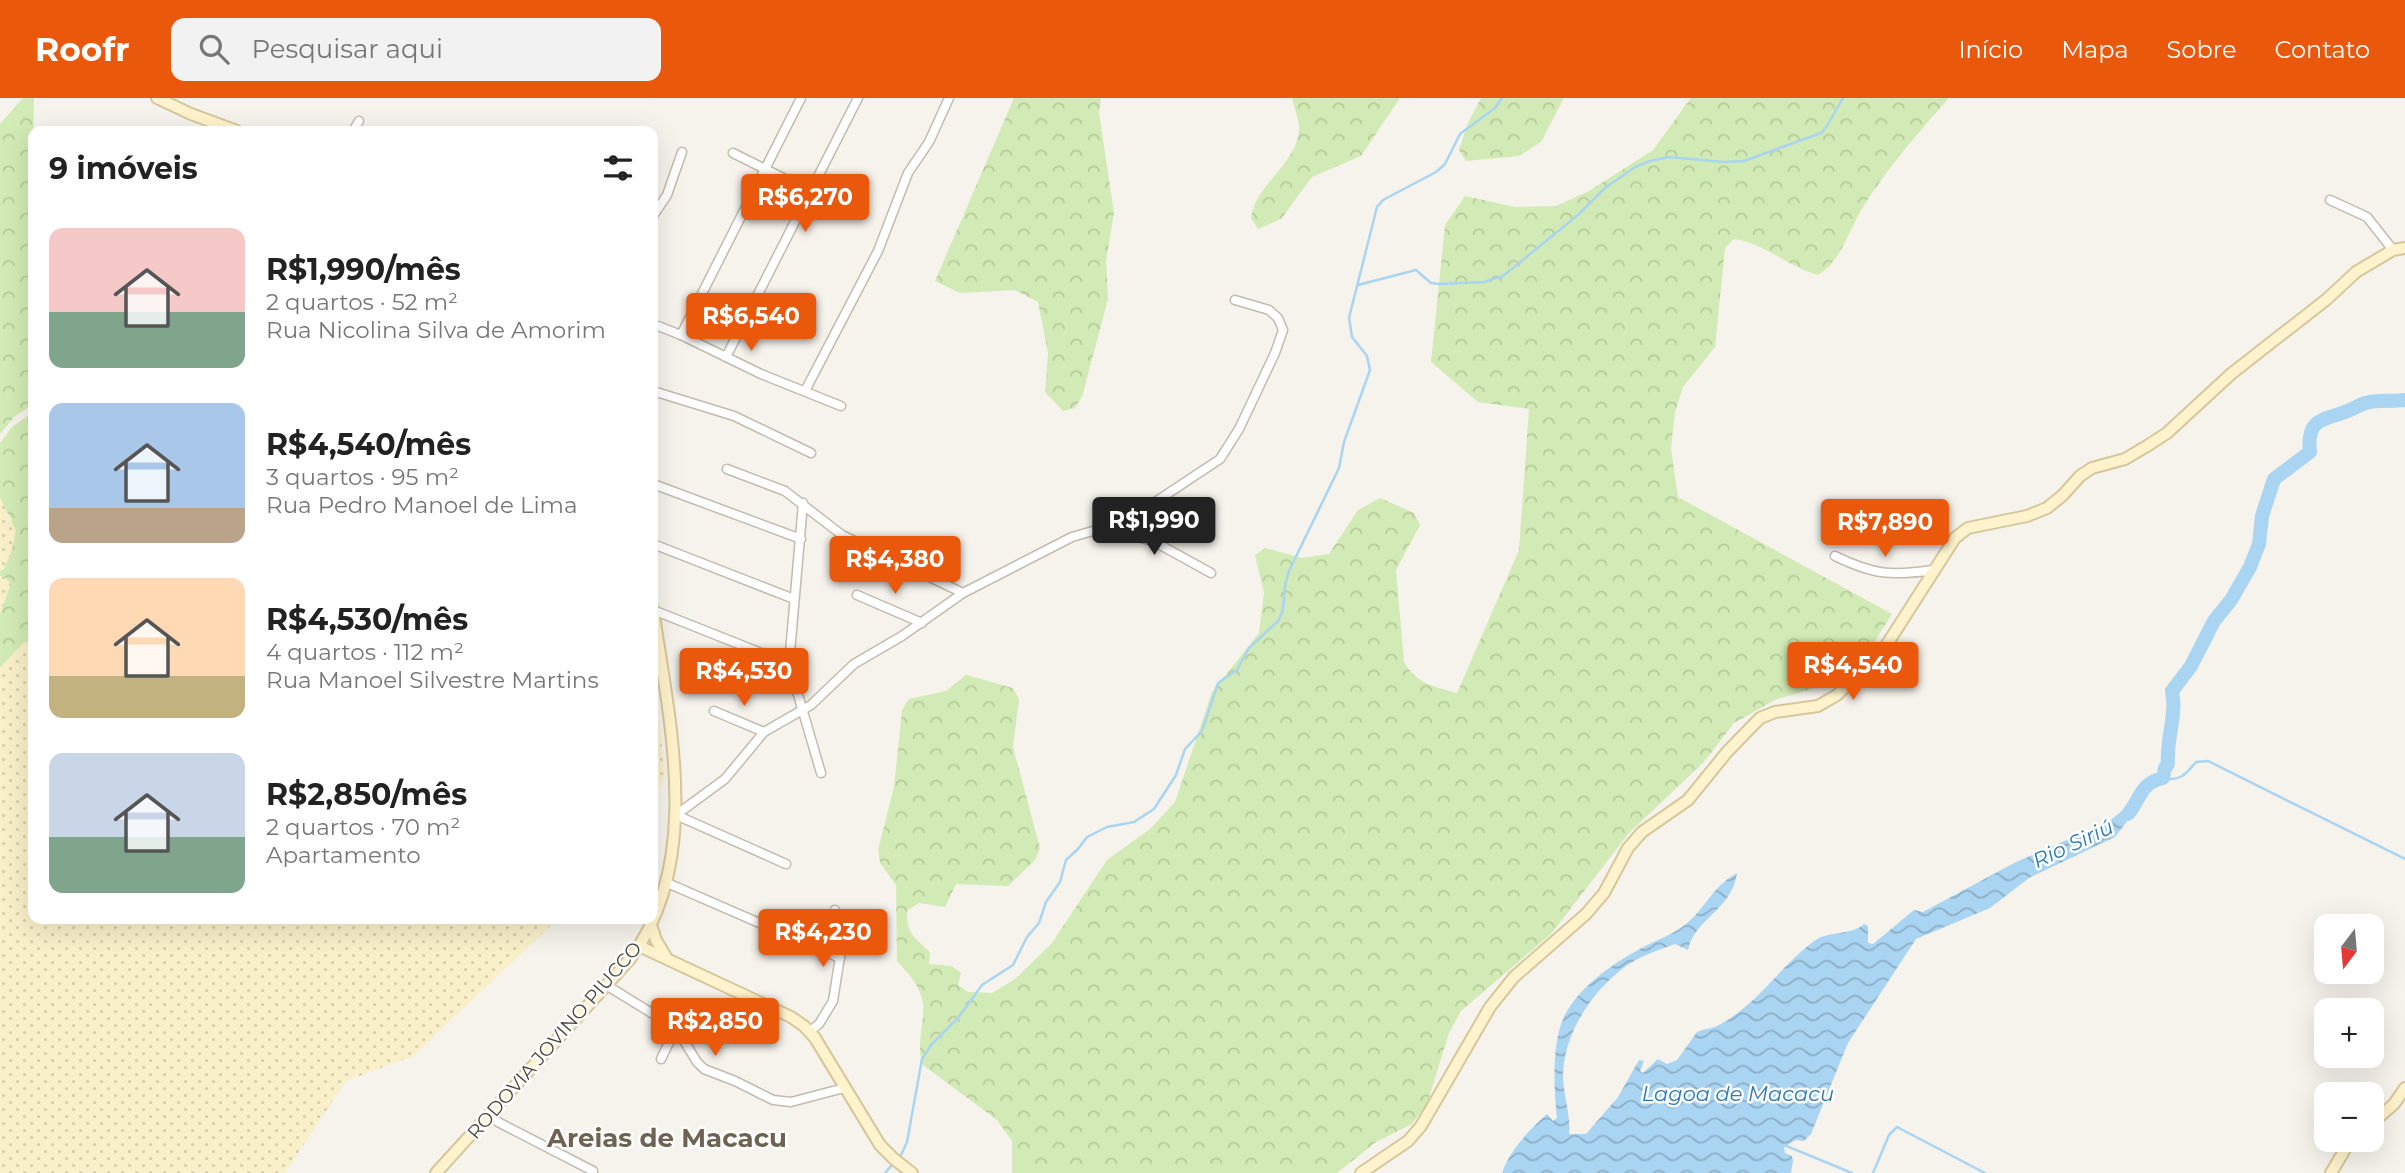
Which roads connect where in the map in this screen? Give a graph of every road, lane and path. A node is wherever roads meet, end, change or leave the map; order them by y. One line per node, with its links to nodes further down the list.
1 (157, 98): 6 (street)
2 (801, 98): 10 (street)
3 (858, 98): 18 (street)
4 (949, 98): 19 (street)
5 (359, 121): 7 (street)
6 (223, 126)
7 (356, 126)
8 (682, 152): 13 (street)
9 (733, 153): 10 (street)
10 (765, 169): 11 (street); 17 (street)
11 (806, 189)
12 (2330, 200): 14 (street)
13 (658, 208)
14 (2399, 249): 30 (street)
15 (1235, 300): 26 (street)
16 (658, 326): 17 (street)
17 (681, 335): 18 (street)
18 (726, 357): 19 (street)
19 (805, 391): 21 (street)
20 (658, 393): 22 (street)
21 (841, 406)
22 (811, 453)
23 (727, 469): 25 (street)
24 (658, 486): 27 (street)
25 (803, 503): 27 (street); 32 (street)
26 (1103, 528): 31 (street); 32 (street)
27 (801, 539): 34 (street)
28 (658, 546): 34 (street)
29 (1835, 556): 30 (street)
30 (1934, 570): 64 (street)
31 (1211, 573)
32 (962, 593): 36 (street)
33 (857, 595): 36 (street)
34 (794, 599): 38 (street)
35 (658, 611): 38 (street)
36 (922, 623): 39 (street)
37 (658, 644): 43 (street, RODOVIA JOVINO PIUCCO)
38 (789, 664): 39 (street)
39 (802, 708): 41 (street); 42 (street)
40 (714, 711): 41 (street)
41 (764, 732): 43 (street)
42 (821, 773)
43 (676, 815): 44 (street); 45 (street, RODOVIA JOVINO PIUCCO)
44 (786, 864)
45 (665, 882): 46 (street, RODOVIA JOVINO PIUCCO); 50 (street)
46 (658, 904)
47 (835, 910): 50 (street)
48 (651, 925): 49 (street, RODOVIA JOVINO PIUCCO); 51 (street)
49 (639, 946): 51 (street); 52 (street, RODOVIA JOVINO PIUCCO)
50 (840, 958): 54 (street)
51 (668, 960): 54 (street)
52 (606, 985): 53 (street); 59 (street, RODOVIA JOVINO PIUCCO)
53 (676, 1028): 55 (street); 56 (street)
54 (810, 1031): 56 (street)
55 (661, 1059)
56 (844, 1088): 63 (street)
57 (2405, 1088): 58 (street)
58 (2384, 1113)
59 (489, 1114): 61 (street); 62 (street, RODOVIA JOVINO PIUCCO)
60 (2343, 1152): 65 (street)
61 (593, 1171)
62 (436, 1173)
63 (912, 1173)
64 (1361, 1173)
65 (2331, 1173)

